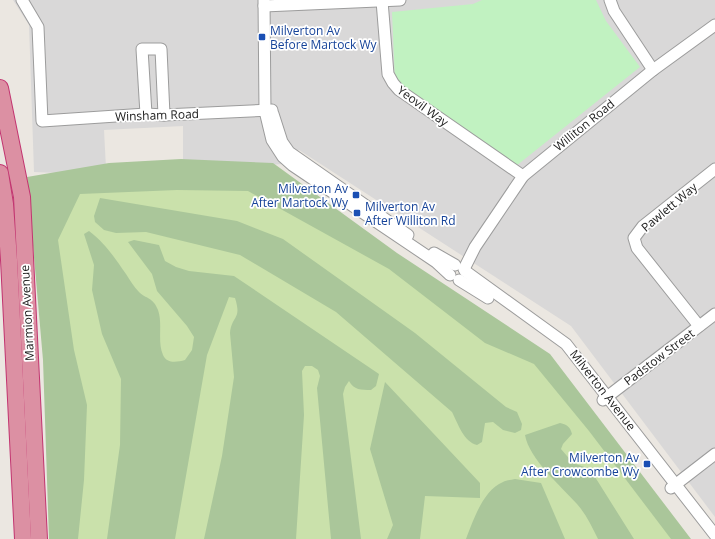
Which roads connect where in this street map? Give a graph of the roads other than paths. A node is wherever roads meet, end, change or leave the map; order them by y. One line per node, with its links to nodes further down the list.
1 (22, 0): 10 (street, Winsham Road)
2 (400, 0): 4 (street)
3 (610, 0): 7 (street)
4 (382, 1): 5 (street); 14 (street, Yeovil Way)
5 (267, 3): 9 (street, Milverton Avenue)
6 (715, 25): 7 (street, Williton Road)
7 (653, 70): 14 (street, Williton Road)
8 (0, 88): 23 (highway, Marmion Avenue)
9 (269, 111): 11 (street, Winsham Road); 15 (street, Milverton Avenue)
10 (146, 114): 11 (street, Winsham Road); 11 (street)
11 (164, 115)
12 (715, 169): 17 (street, Pawlett Way)
13 (0, 173): 22 (highway, Marmion Avenue)
14 (523, 176): 15 (street, Williton Road)
15 (458, 271): 18 (street, Milverton Avenue)
16 (715, 314): 17 (street, Padstow Street)
17 (700, 326): 18 (street, Padstow Street)
18 (605, 398): 20 (street, Milverton Avenue)
19 (715, 454): 20 (street)
20 (673, 486): 21 (street, Milverton Avenue); 24 (street, Milverton Avenue)
21 (715, 535)
22 (23, 539)
23 (39, 539)
24 (709, 539)

